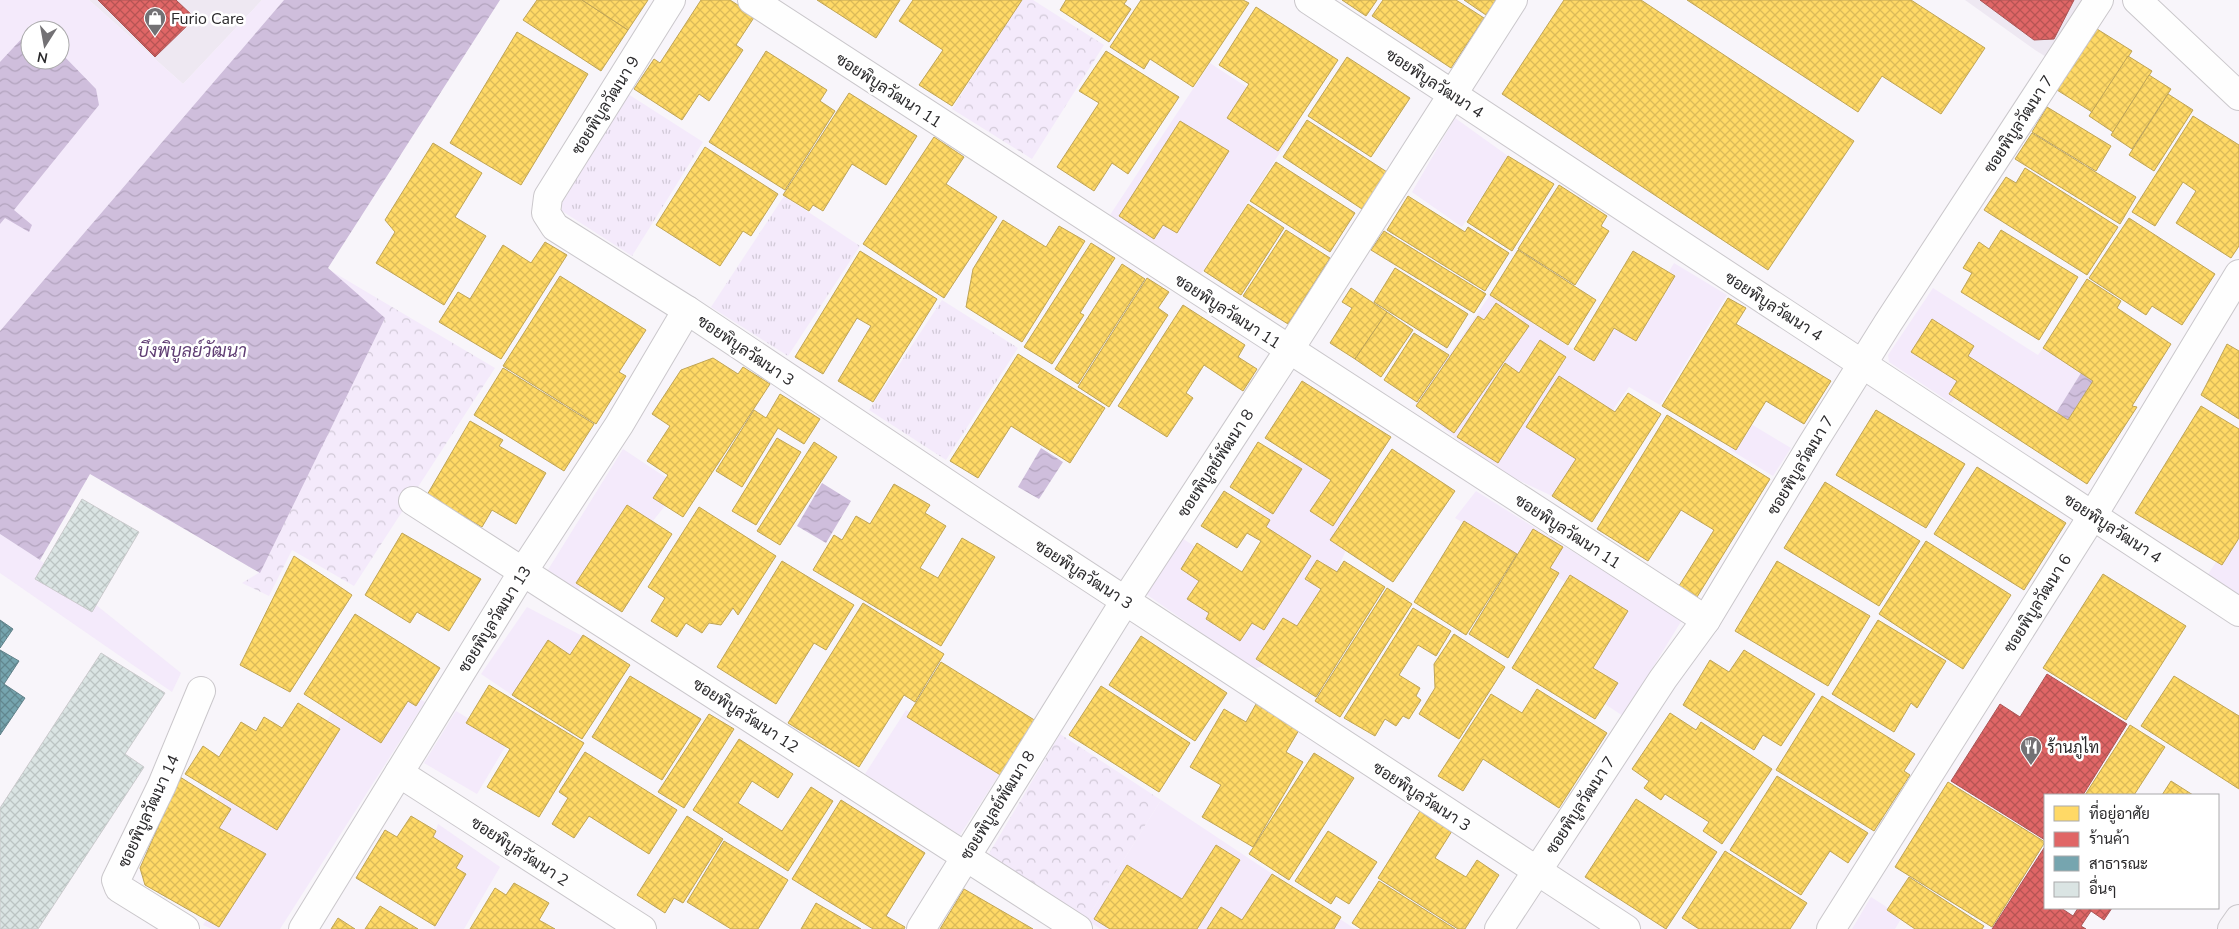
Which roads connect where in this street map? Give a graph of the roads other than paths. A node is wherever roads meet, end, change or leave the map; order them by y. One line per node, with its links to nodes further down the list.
1 (671, 0): 9 (street, ซอยพิบูลวัฒนา 9)
2 (752, 0): 12 (street, ซอยพิบูลวัฒนา 11)
3 (1309, 0): 7 (street, ซอยพิบูลวัฒนา 4)
4 (1512, 0): 7 (street, ซอยพิบูลย์พัฒนา 8)
5 (2099, 0): 13 (street, ซอยพิบูลวัฒนา 7)
6 (2137, 0): 8 (street)
7 (1453, 95): 12 (street, ซอยพิบูลย์พัฒนา 8); 13 (street, ซอยพิบูลวัฒนา 4)
8 (2239, 96)
9 (546, 214): 11 (street, ซอยพิบูลวัฒนา 3)
10 (2239, 274): 15 (street, ซอยพิบูลวัฒนา 6)
11 (687, 310): 16 (street, ซอยพิบูลวัฒนา 13); 17 (street, ซอยพิบูลวัฒนา 3)
12 (1289, 350): 17 (street, ซอยพิบูลย์พัฒนา 8); 19 (street, ซอยพิบูลวัฒนา 11)
13 (1862, 365): 15 (street, ซอยพิบูลวัฒนา 4); 19 (street, ซอยพิบูลวัฒนา 7)
14 (413, 501): 16 (street, ซอยพิบูลวัฒนา 12)
15 (2093, 515): 18 (street, ซอยพิบูลวัฒนา 4); 32 (street, ซอยพิบูลวัฒนา 6)
16 (522, 573): 21 (street, ซอยพิบูลวัฒนา 13); 22 (street, ซอยพิบูลวัฒนา 12)
17 (1125, 601): 22 (street, ซอยพิบูลย์พัฒนา 8); 23 (street, ซอยพิบูลวัฒนา 3)
18 (2239, 612)
19 (1706, 620): 23 (street, ซอยพิบูลวัฒนา 7)
20 (201, 691): 25 (street, ซอยพิบูลวัฒนา 14)
21 (399, 773): 26 (street, ซอยพิบูลวัฒนา 13); 27 (street, ซอยพิบูลวัฒนา 2)
22 (965, 856): 28 (street, ซอยพิบูลย์พัฒนา 8); 29 (street, ซอยพิบูลวัฒนา 12)
23 (1537, 870): 30 (street, ซอยพิบูลวัฒนา 7); 31 (street, ซอยพิบูลวัฒนา 3)
24 (2239, 919): 33 (street)
25 (185, 929)
26 (303, 929)
27 (642, 929)
28 (921, 929)
29 (1078, 929)
30 (1499, 929)
31 (1626, 929)
32 (1831, 929)
33 (2232, 929)

